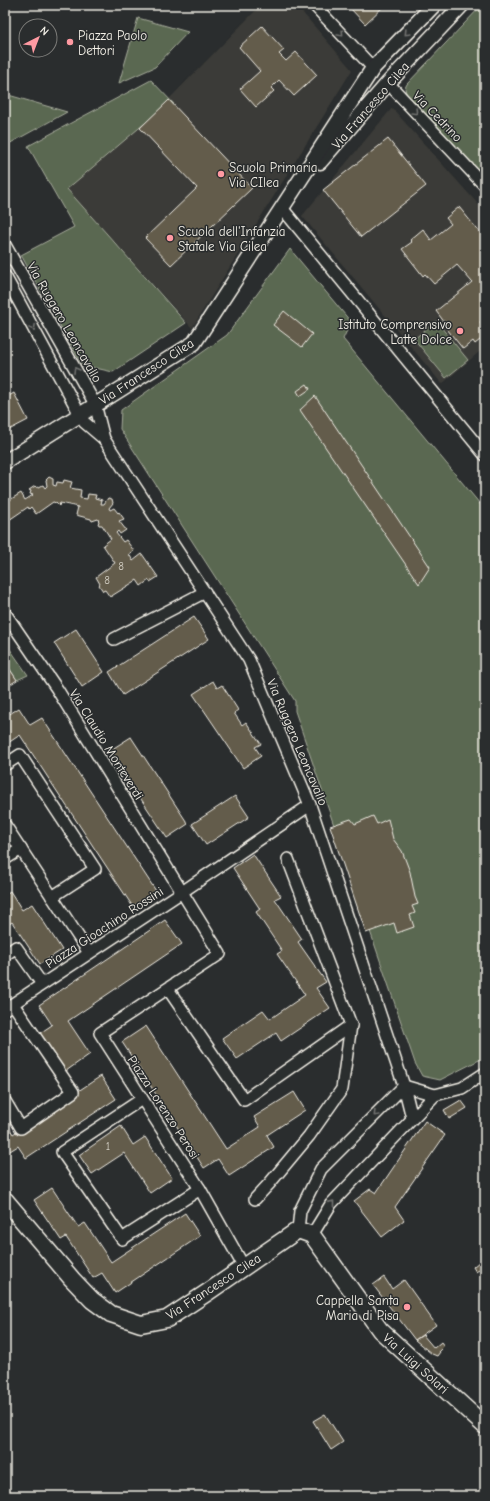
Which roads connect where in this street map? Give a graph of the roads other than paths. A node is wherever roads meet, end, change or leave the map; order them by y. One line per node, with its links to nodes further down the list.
1 (314, 5): 4 (street, one-way to 4)
2 (434, 5): 4 (street, Via Francesco Cilea, one-way to 4)
3 (462, 5): 5 (street, Via Francesco Cilea)
4 (373, 68): 7 (street, Via Francesco Cilea)
5 (388, 83): 6 (street, Via Cedrino, one-way to 6); 7 (street, Via Francesco Cilea)
6 (485, 186)
7 (282, 208): 10 (street, Via Francesco Cilea); 13 (street)
8 (5, 244): 10 (street, Via Ruggero Leoncavallo, one-way to 8)
9 (5, 276): 11 (street, one-way to 11)
10 (95, 404): 11 (street, Via Francesco Cilea); 12 (street, Via Ruggero Leoncavallo)
11 (82, 418): 12 (street, Via Ruggero Leoncavallo); 14 (street, Via Francesco Cilea)
12 (104, 438): 15 (street, Via Ruggero Leoncavallo)
13 (485, 455)
14 (5, 462)
15 (205, 592): 17 (street); 19 (street, Via Ruggero Leoncavallo)
16 (5, 613): 24 (street, Via Claudio Monteverdi)
17 (114, 640)
18 (5, 765): 25 (street)
19 (310, 805): 24 (street); 33 (street, Via Ruggero Leoncavallo)
20 (5, 825): 21 (street)
21 (21, 849): 22 (street); 25 (street)
22 (5, 859)
23 (288, 859): 31 (street)
24 (182, 892): 26 (street, Piazza Gioachino Rossini); 29 (street, Piazza Lorenzo Perosi)
25 (52, 897): 26 (street)
26 (90, 953): 28 (street, Piazza Gioachino Rossini)
27 (5, 955): 28 (street, Piazza Gioachino Rossini)
28 (42, 984): 30 (street, Piazza Gioachino Rossini)
29 (168, 989): 31 (street); 35 (street, Piazza Lorenzo Perosi)
30 (9, 1006): 36 (street, Piazza Gioachino Rossini)
31 (351, 1024): 40 (street)
32 (485, 1073): 34 (street)
33 (404, 1086): 34 (street); 37 (street); 41 (street, one-way to 41)
34 (435, 1095): 37 (street, Via Francesco Cilea)
35 (142, 1099): 38 (street, Piazza Lorenzo Perosi); 38 (street)
36 (5, 1101)
37 (412, 1118): 41 (street, Via Francesco Cilea, one-way to 37)
38 (200, 1189): 42 (street, Piazza Lorenzo Perosi)
39 (5, 1200): 42 (main road, Via Francesco Cilea)
40 (255, 1200)
41 (305, 1233): 42 (main road, Via Francesco Cilea); 43 (main road, Via Luigi Solari)
42 (244, 1267)
43 (485, 1426)

